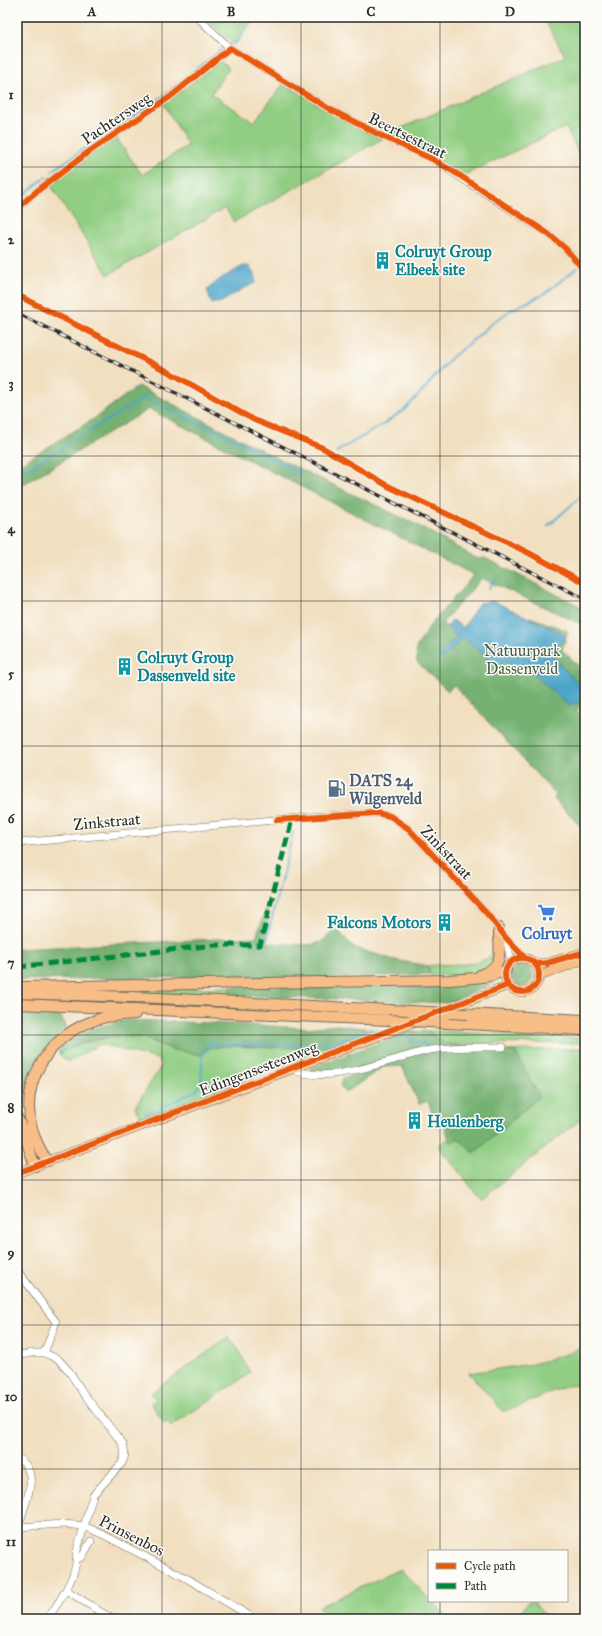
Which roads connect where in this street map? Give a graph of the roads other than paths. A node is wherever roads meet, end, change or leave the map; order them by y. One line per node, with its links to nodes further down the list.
1 (197, 17): 2 (street, Beertsestraat)
2 (230, 48): 3 (street, Pachtersweg); 4 (street, Beertsestraat)
3 (17, 208)
4 (585, 271)
5 (17, 843): 6 (street, Zinkstraat)
6 (499, 928): 7 (street, Zinkstraat); 15 (highway)
7 (506, 938): 9 (street, Zinkstraat); 11 (street, Zinkstraat)
8 (585, 952): 12 (main road)
9 (525, 958): 11 (main road); 12 (main road)
10 (585, 959): 14 (main road)
11 (511, 962): 13 (main road)
12 (536, 964): 14 (main road)
13 (506, 970): 15 (highway); 16 (main road)
14 (540, 976): 16 (main road)
15 (470, 978): 17 (highway)
16 (508, 985): 24 (main road, Edingensesteenweg)
17 (17, 987)
18 (17, 993): 21 (highway, bridge)
19 (17, 1004): 20 (highway)
20 (159, 1009): 22 (highway, bridge); 26 (highway)
21 (585, 1020)
22 (585, 1030)
23 (503, 1047): 24 (street, Edingensesteenweg)
24 (292, 1069): 26 (main road, Edingensesteenweg)
25 (17, 1117): 27 (highway)
26 (47, 1161): 27 (main road, Edingensesteenweg)
27 (35, 1166): 28 (main road, Edingensesteenweg)
28 (17, 1173)
29 (17, 1270): 30 (street)
30 (44, 1353): 31 (street); 36 (street, Prinsenbos)
31 (17, 1356)
32 (17, 1457): 33 (street)
33 (23, 1517): 34 (street); 35 (street)
34 (17, 1526): 35 (street)
35 (29, 1526): 36 (street)
36 (84, 1526): 38 (street); 42 (street, Prinsenbos)
37 (91, 1541): 38 (street)
38 (77, 1559): 39 (street)
39 (66, 1590): 40 (street); 41 (street)
40 (47, 1619)
41 (112, 1619)
42 (256, 1619)

